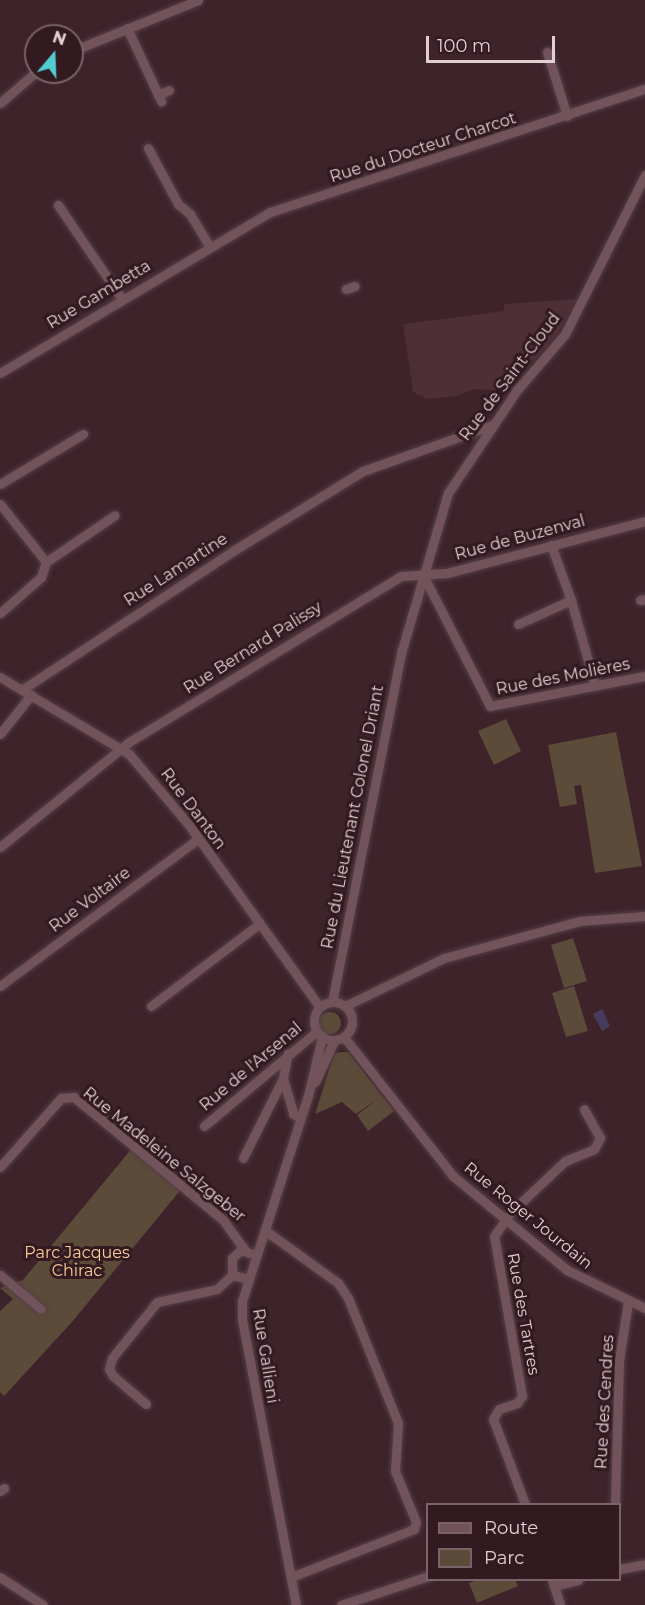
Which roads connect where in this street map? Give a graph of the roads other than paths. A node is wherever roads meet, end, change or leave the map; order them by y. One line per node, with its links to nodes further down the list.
1 (198, 0): 2 (street)
2 (127, 28): 3 (street); 7 (street)
3 (84, 46)
4 (547, 52): 9 (street)
5 (24, 82): 8 (street)
6 (645, 89): 9 (street, Rue du Docteur Charcot)
7 (169, 90)
8 (0, 103)
9 (567, 116): 13 (street, Rue du Docteur Charcot)
10 (148, 148): 13 (street)
11 (645, 175): 16 (street, Rue de Saint-Cloud)
12 (58, 205): 14 (street)
13 (211, 245): 14 (street, Rue Gambetta)
14 (122, 299): 15 (street, Rue Gambetta)
15 (0, 373)
16 (492, 425): 18 (street, Rue Lamartine); 19 (street, Rue de Saint-Cloud)
17 (83, 434): 20 (street)
18 (463, 435): 19 (street); 35 (street, Rue Lamartine)
19 (477, 445): 26 (street, Rue de Saint-Cloud)
20 (0, 484)
21 (0, 504): 25 (street)
22 (115, 515): 25 (street)
23 (645, 520): 24 (street, Rue de Buzenval)
24 (550, 545): 26 (street, Rue de Buzenval); 28 (street)
25 (46, 562): 30 (street)
26 (423, 575): 27 (street, Rue de Buzenval); 29 (street, Rue de Saint-Cloud); 34 (street, Rue des Molières)
27 (401, 576): 38 (street, Rue Bernard Palissy)
28 (571, 600): 31 (street); 34 (street)
29 (415, 604): 44 (street, Rue du Lieutenant Colonel Driant)
30 (0, 613)
31 (518, 624)
32 (645, 676): 34 (street, Rue des Molières)
33 (0, 677): 35 (street, Rue Danton)
34 (595, 686)
35 (23, 689): 36 (street, Rue Danton)
36 (31, 695): 37 (street); 38 (street, Rue Danton)
37 (0, 734)
38 (121, 747): 39 (street, Rue Danton); 40 (street, Rue Bernard Palissy)
39 (198, 839): 42 (street, Rue Danton); 43 (street, Rue Voltaire)
40 (0, 847)
41 (645, 916): 46 (street)
42 (259, 924): 45 (street); 47 (street, Rue Danton)
43 (0, 986)
44 (332, 1002): 46 (street); 47 (street)
45 (151, 1006)
46 (345, 1006): 49 (street)
47 (320, 1007): 48 (street)
48 (319, 1034): 49 (street); 50 (street, Rue de l'Arsenal); 52 (street, Rue Gallieni)
49 (339, 1039): 52 (street, Rue Gallieni); 58 (street, Rue Roger Jourdain)
50 (288, 1053): 51 (street); 55 (street, Rue de l'Arsenal)
51 (283, 1078): 54 (street); 56 (street)
52 (308, 1096): 54 (street, Rue Gallieni)
53 (584, 1109): 58 (street)
54 (300, 1118): 59 (street, Rue Gallieni)
55 (204, 1126)
56 (243, 1158)
57 (0, 1167): 60 (street, Rue Madeleine Salzgeber)
58 (507, 1219): 65 (street, Rue Roger Jourdain); 69 (street, Rue des Tartres)
59 (266, 1231): 61 (street, Rue Gallieni); 74 (street)
60 (243, 1248): 61 (street, Rue Madeleine Salzgeber); 63 (street)
61 (257, 1255): 64 (street, Rue Gallieni)
62 (0, 1275): 67 (street)
63 (232, 1275): 64 (street); 68 (street)
64 (249, 1279): 74 (street, Rue Gallieni)
65 (628, 1302): 66 (street, Rue Roger Jourdain); 70 (street, Rue des Cendres)
66 (645, 1308)
67 (41, 1309)
68 (146, 1404)
69 (525, 1503)
70 (615, 1503)
71 (645, 1564): 72 (street)
72 (621, 1569)
73 (0, 1577): 78 (street)
74 (291, 1577): 79 (street, Rue Gallieni)
75 (426, 1577): 80 (street)
76 (570, 1581): 77 (street)
77 (553, 1583): 81 (street)
78 (43, 1605)
79 (296, 1605)
80 (341, 1605)
81 (560, 1605)

